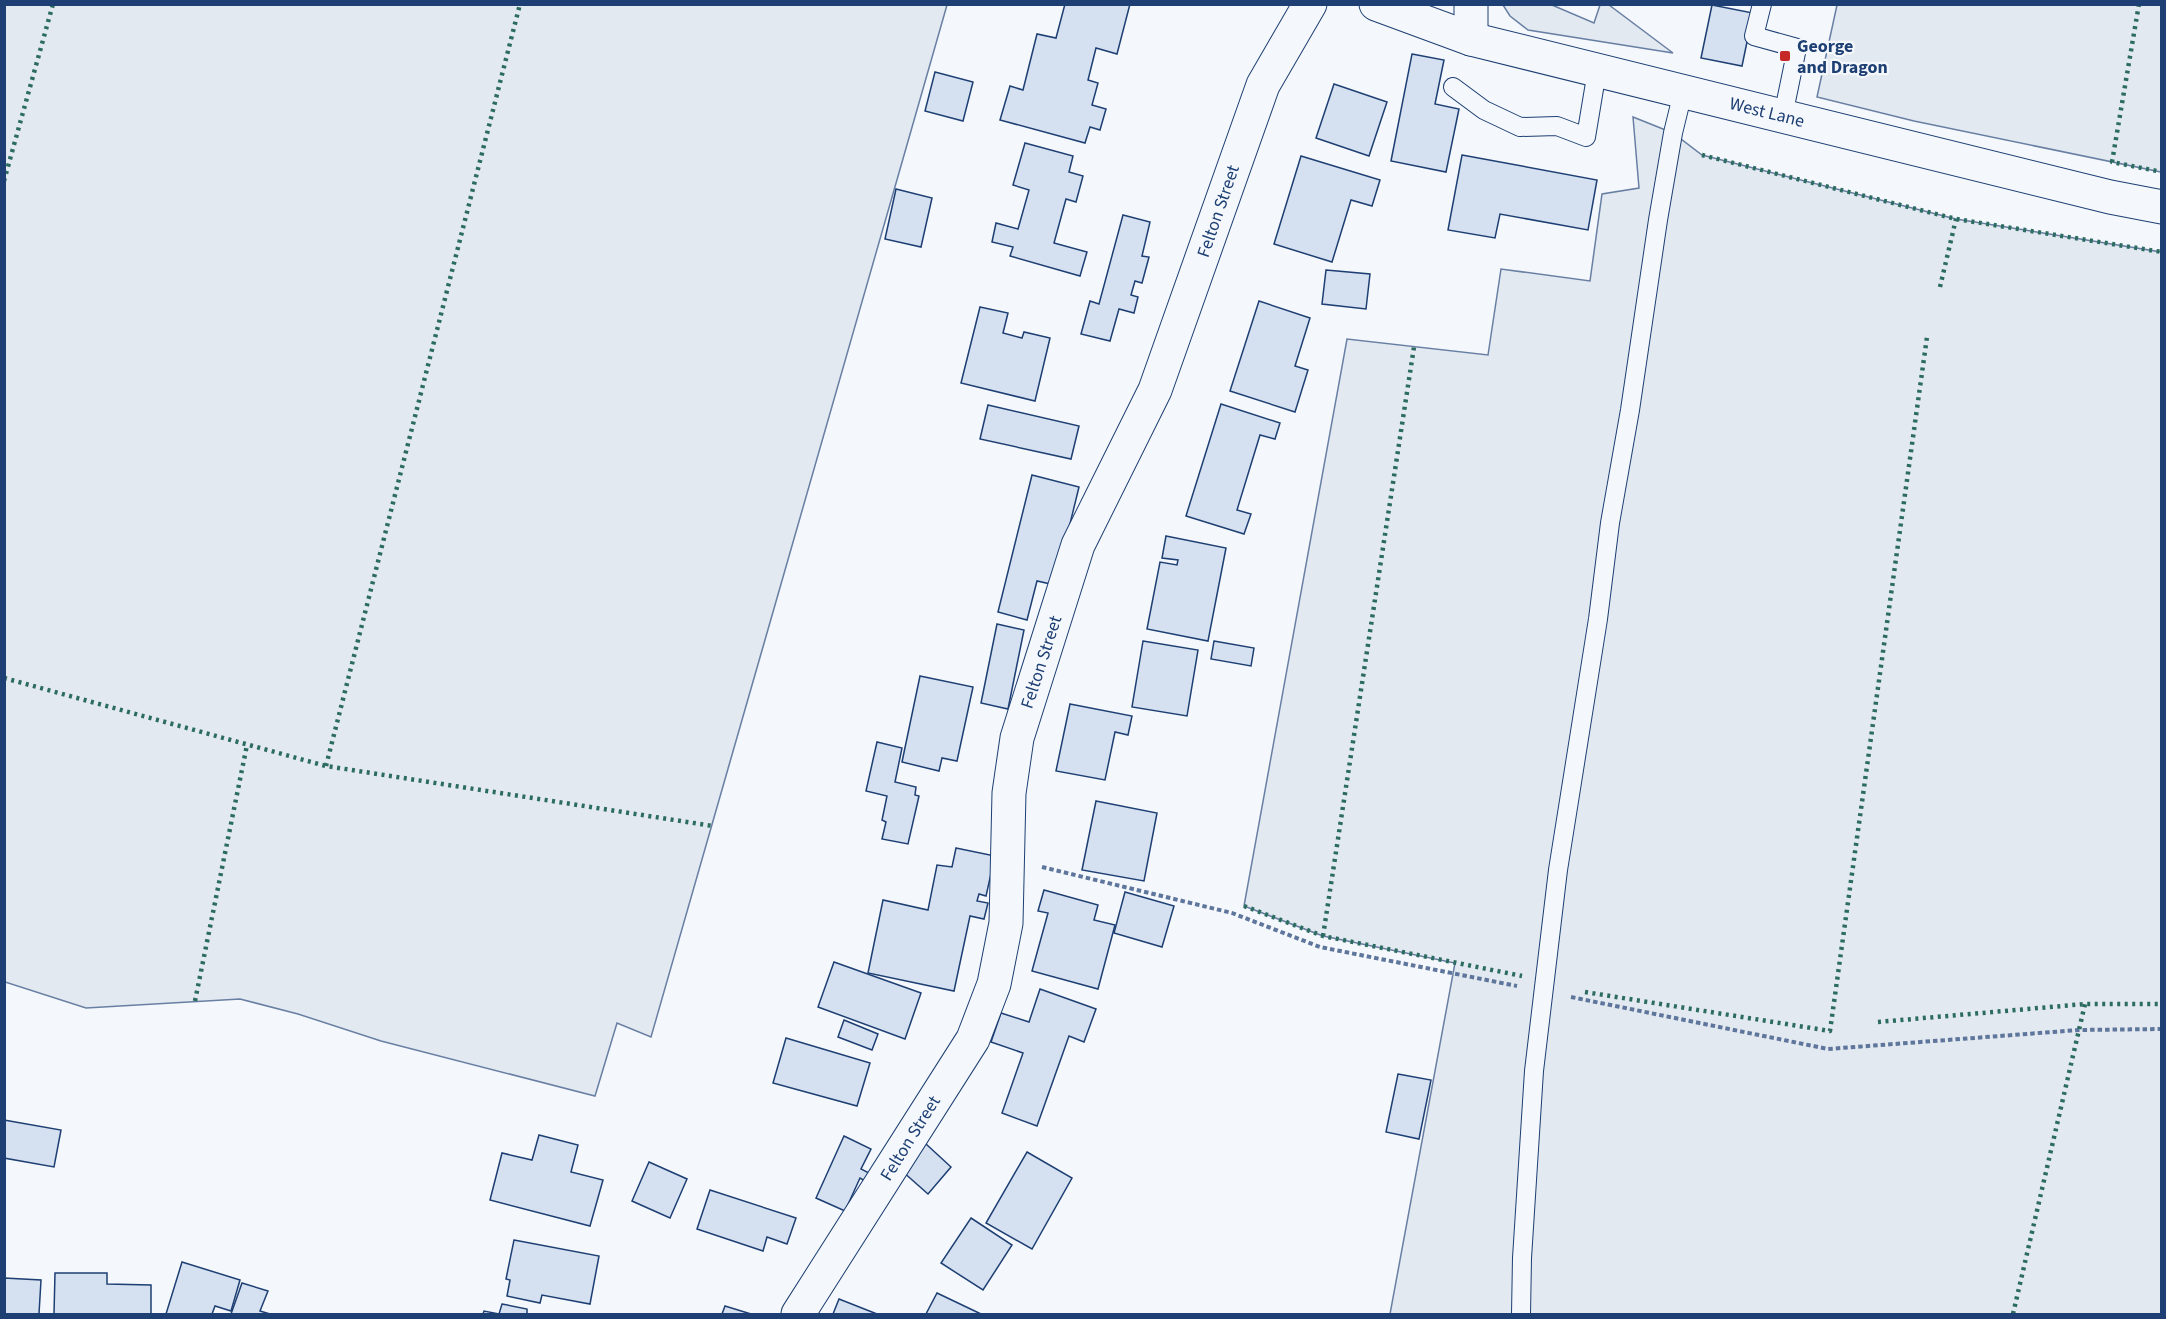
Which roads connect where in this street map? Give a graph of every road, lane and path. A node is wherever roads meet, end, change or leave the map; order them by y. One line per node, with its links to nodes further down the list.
1 (1310, 4): 11 (street, Felton Street)
2 (1376, 4): 5 (street, West Lane)
3 (1471, 4): 5 (street)
4 (1762, 4): 9 (lane)
5 (1471, 39): 6 (street, West Lane)
6 (1597, 71): 7 (lane); 8 (street, West Lane)
7 (1453, 87)
8 (1683, 92): 9 (street, West Lane); 12 (lane)
9 (1783, 116): 10 (street, West Lane)
10 (2162, 207)
11 (1007, 859): 12 (path); 14 (street, Felton Street)
12 (1544, 992): 13 (path); 15 (lane)
13 (2162, 1029)
14 (798, 1314)
15 (1521, 1314)

